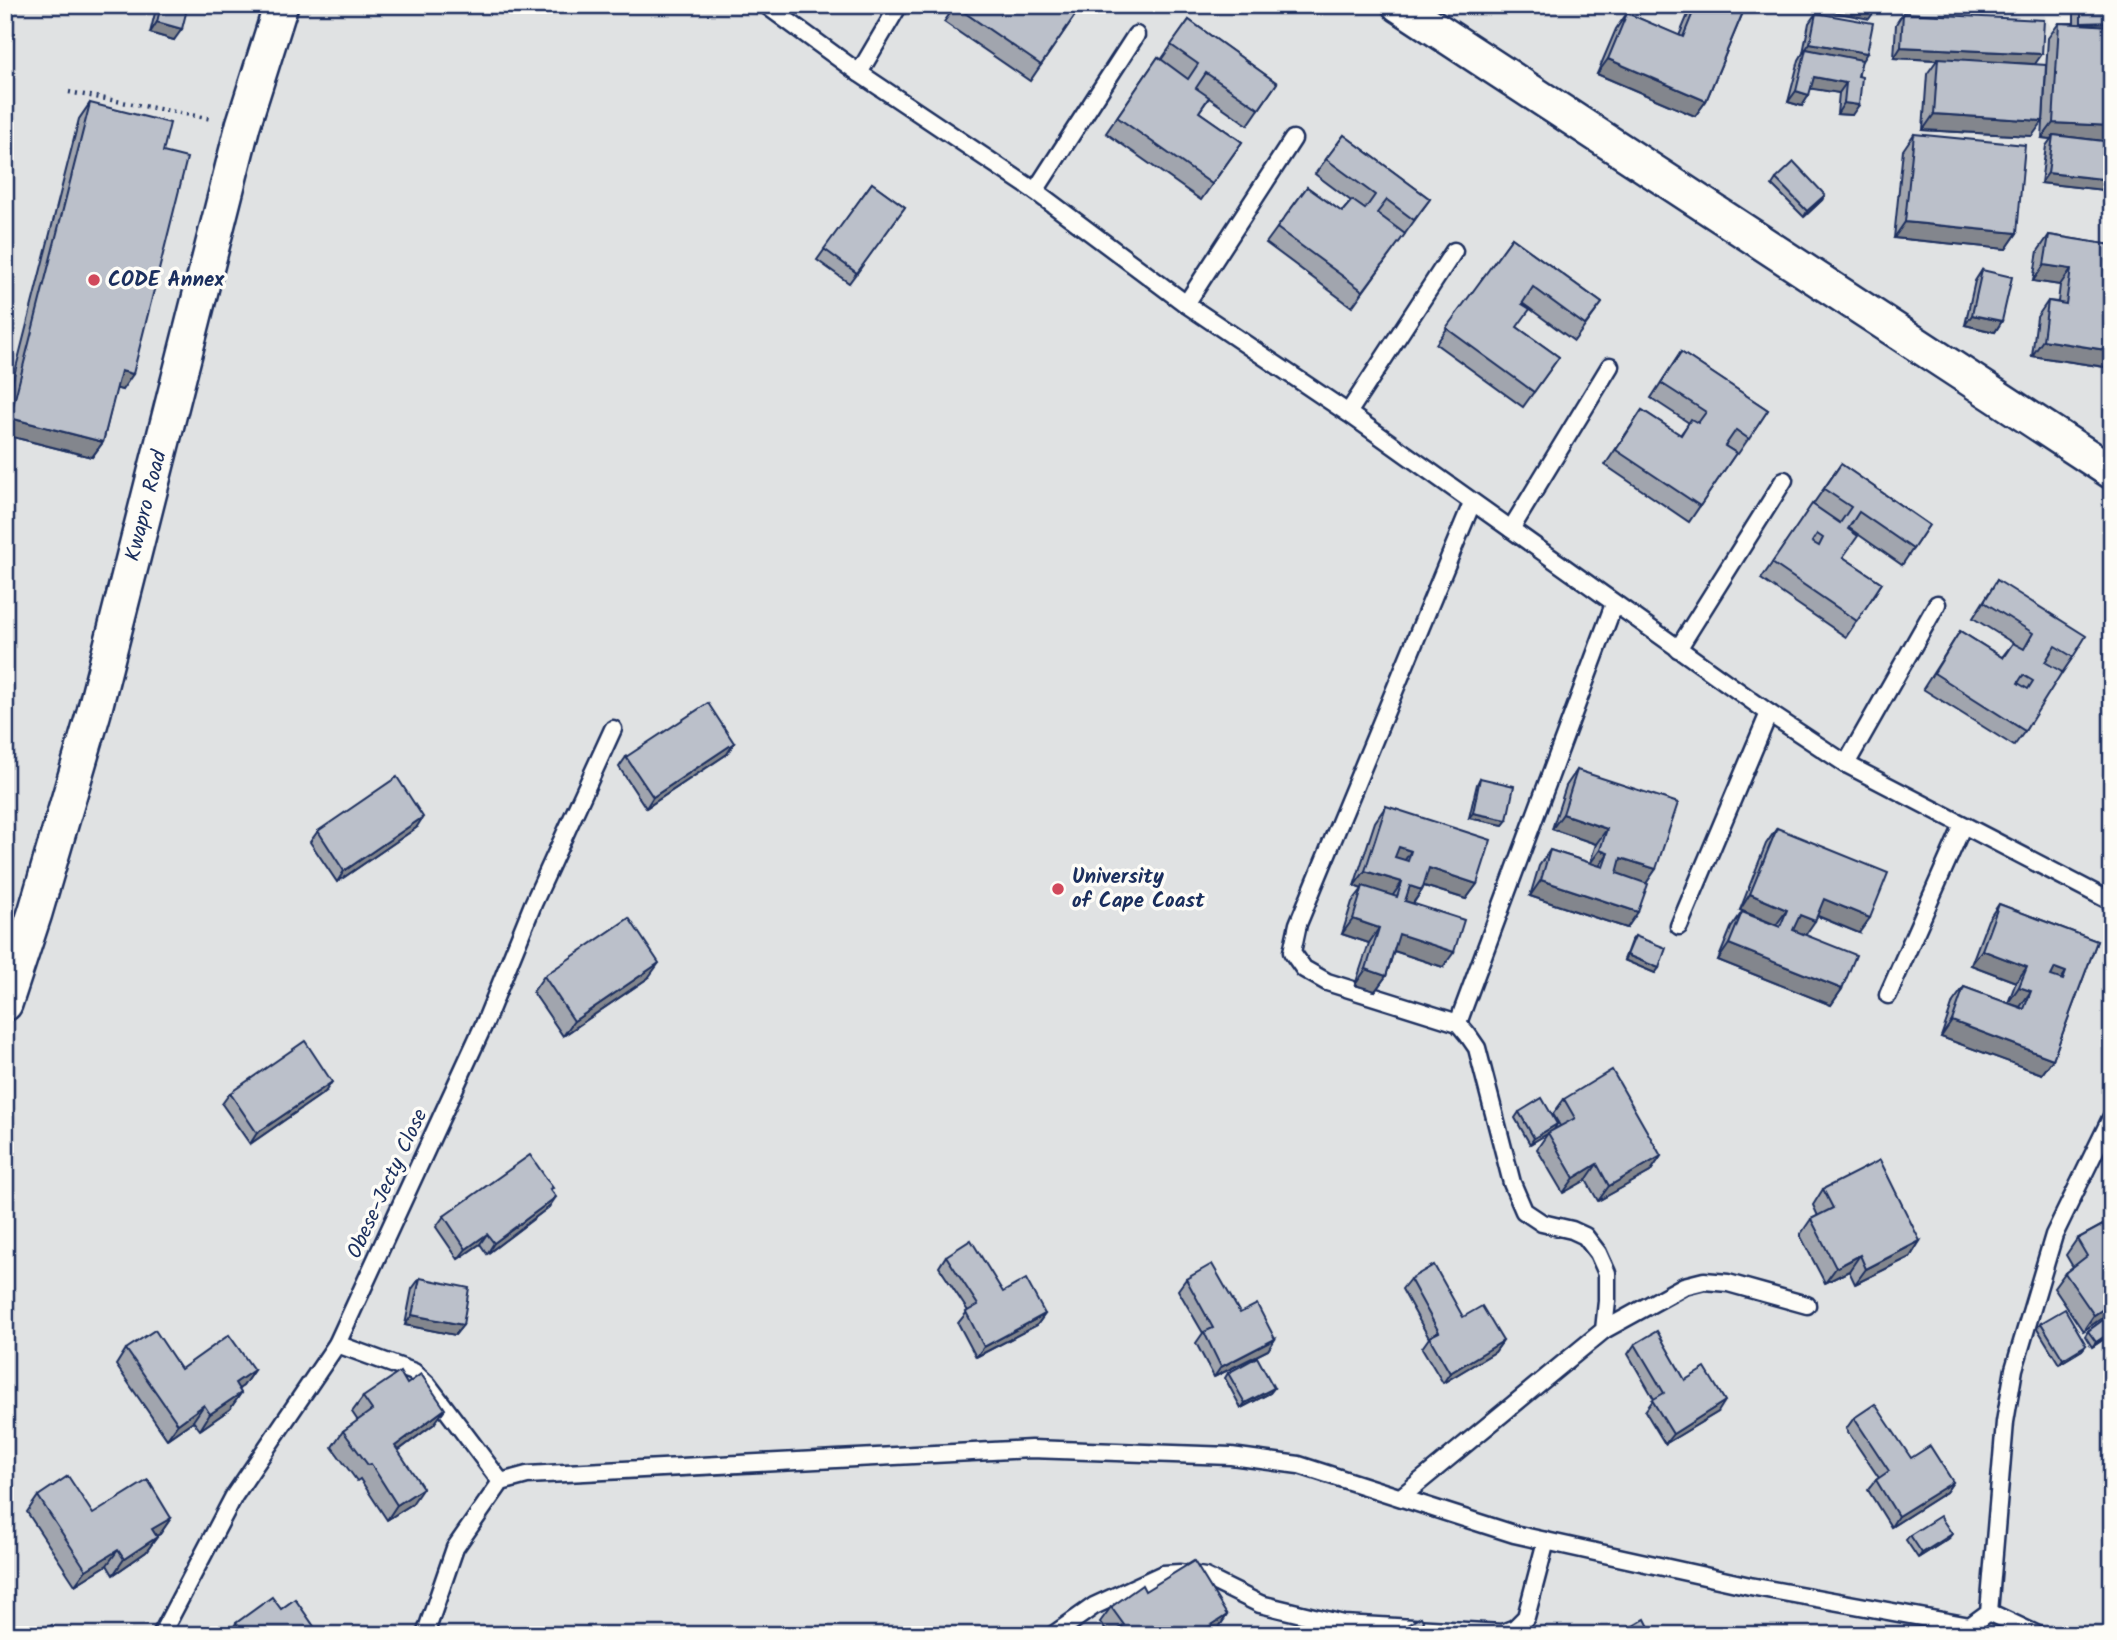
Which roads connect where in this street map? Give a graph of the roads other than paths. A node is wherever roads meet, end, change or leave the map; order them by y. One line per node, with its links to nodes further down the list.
1 (281, 5): 27 (street, Kwapro Road)
2 (765, 5): 6 (lane)
3 (900, 5): 6 (lane)
4 (1399, 5): 13 (street)
5 (1136, 36): 8 (lane)
6 (859, 74): 8 (lane)
7 (1293, 139): 10 (lane)
8 (1035, 191): 10 (lane)
9 (1454, 251): 12 (lane)
10 (1186, 303): 12 (lane)
11 (1610, 366): 16 (lane)
12 (1348, 413): 15 (lane)
13 (2112, 472)
14 (1784, 480): 19 (lane)
15 (1472, 503): 16 (lane); 28 (lane)
16 (1511, 529): 17 (lane)
17 (1614, 604): 19 (lane); 28 (lane)
18 (1937, 604): 22 (lane)
19 (1678, 649): 20 (lane)
20 (1769, 713): 22 (lane); 25 (lane)
21 (613, 729): 32 (lane, Obese-Jecty Close)
22 (1846, 764): 23 (lane)
23 (1963, 825): 24 (lane); 26 (lane)
24 (2112, 902)
25 (1679, 926)
26 (1888, 995)
27 (5, 1004)
28 (1458, 1023): 31 (lane)
29 (2112, 1116): 36 (lane)
30 (1807, 1306): 31 (lane)
31 (1604, 1329): 34 (lane)
32 (337, 1344): 33 (lane); 37 (lane, Obese-Jecty Close)
33 (501, 1482): 34 (lane); 38 (lane)
34 (1401, 1497): 35 (lane)
35 (1546, 1541): 36 (lane); 39 (lane)
36 (1989, 1612): 40 (lane)
37 (162, 1635)
38 (425, 1635)
39 (1053, 1635)
40 (2038, 1635)

